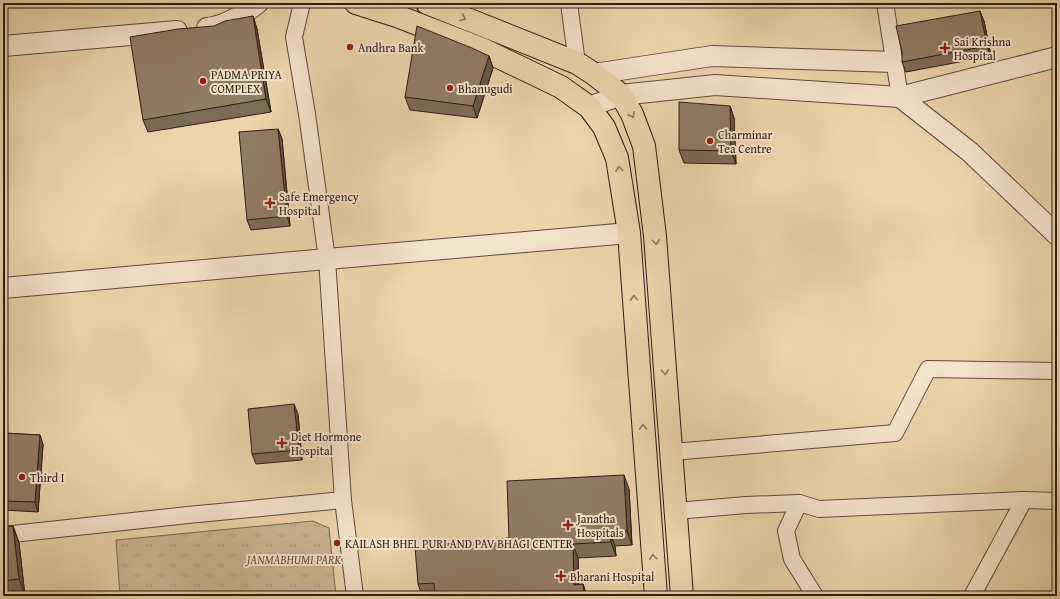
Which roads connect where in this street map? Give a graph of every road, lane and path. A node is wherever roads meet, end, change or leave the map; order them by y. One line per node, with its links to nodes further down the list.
1 (258, 3): 7 (street)
2 (302, 3): 16 (street)
3 (356, 3): 13 (highway)
4 (427, 3): 10 (highway, one-way to 10)
5 (569, 3): 10 (street)
6 (885, 3): 9 (street)
7 (3, 46)
8 (1057, 57): 12 (street)
9 (894, 62): 10 (street); 12 (street)
10 (586, 69): 11 (highway)
11 (621, 95): 12 (street); 13 (street); 19 (highway, one-way to 19)
12 (900, 97): 15 (street)
13 (589, 107): 14 (highway, one-way to 13)
14 (629, 233): 16 (street); 27 (highway, one-way to 14)
15 (1057, 235)
16 (327, 259): 17 (street); 20 (street)
17 (3, 288)
18 (1057, 371): 19 (street)
19 (672, 452): 24 (highway)
20 (343, 500): 25 (street); 26 (street)
21 (1024, 500): 22 (street); 23 (street); 30 (street)
22 (1057, 501)
23 (799, 503): 24 (street); 29 (street)
24 (676, 511): 28 (highway)
25 (3, 535)
26 (355, 596)
27 (656, 596)
28 (682, 596)
29 (815, 596)
30 (972, 596)

